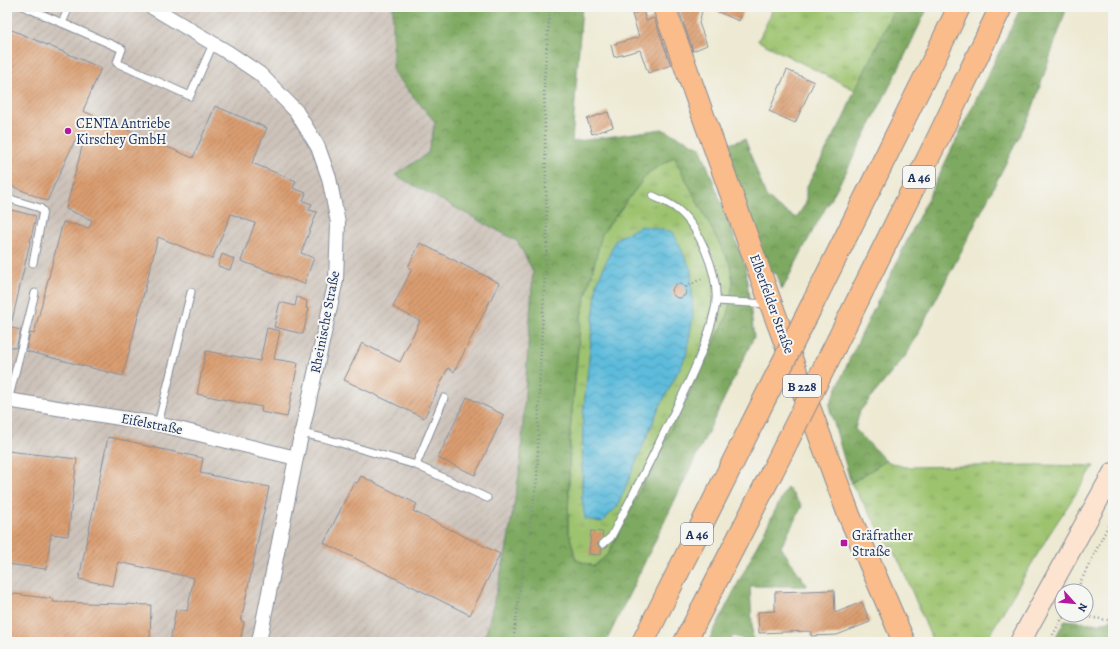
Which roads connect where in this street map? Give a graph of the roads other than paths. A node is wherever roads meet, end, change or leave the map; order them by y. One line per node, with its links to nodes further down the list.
1 (25, 7): 7 (lane)
2 (69, 7): 7 (lane)
3 (152, 7): 8 (street, Rheinische Straße)
4 (664, 7): 15 (main road, Elberfelder Straße / B 228)
5 (959, 7): 26 (main road, A 46, bridge)
6 (1001, 7): 27 (main road, A 46, bridge)
7 (62, 23): 8 (lane)
8 (214, 44): 19 (street, Rheinische Straße)
9 (653, 196): 14 (lane)
10 (7, 198): 11 (lane)
11 (33, 263)
12 (191, 292): 18 (lane)
13 (35, 293): 17 (lane)
14 (716, 301): 15 (lane); 24 (lane)
15 (771, 304): 28 (main road, Elberfelder Straße / B 228)
16 (444, 398): 21 (lane)
17 (7, 400): 18 (street, Eifelstraße)
18 (158, 424): 20 (street, Eifelstraße)
19 (302, 433): 20 (street, Rheinische Straße); 21 (lane)
20 (296, 458): 25 (street, Rheinische Straße)
21 (416, 465): 23 (lane)
22 (1113, 473): 29 (main road)
23 (487, 498)
24 (604, 544)
25 (259, 642)
26 (643, 642)
27 (685, 642)
28 (904, 642)
29 (1020, 642)

